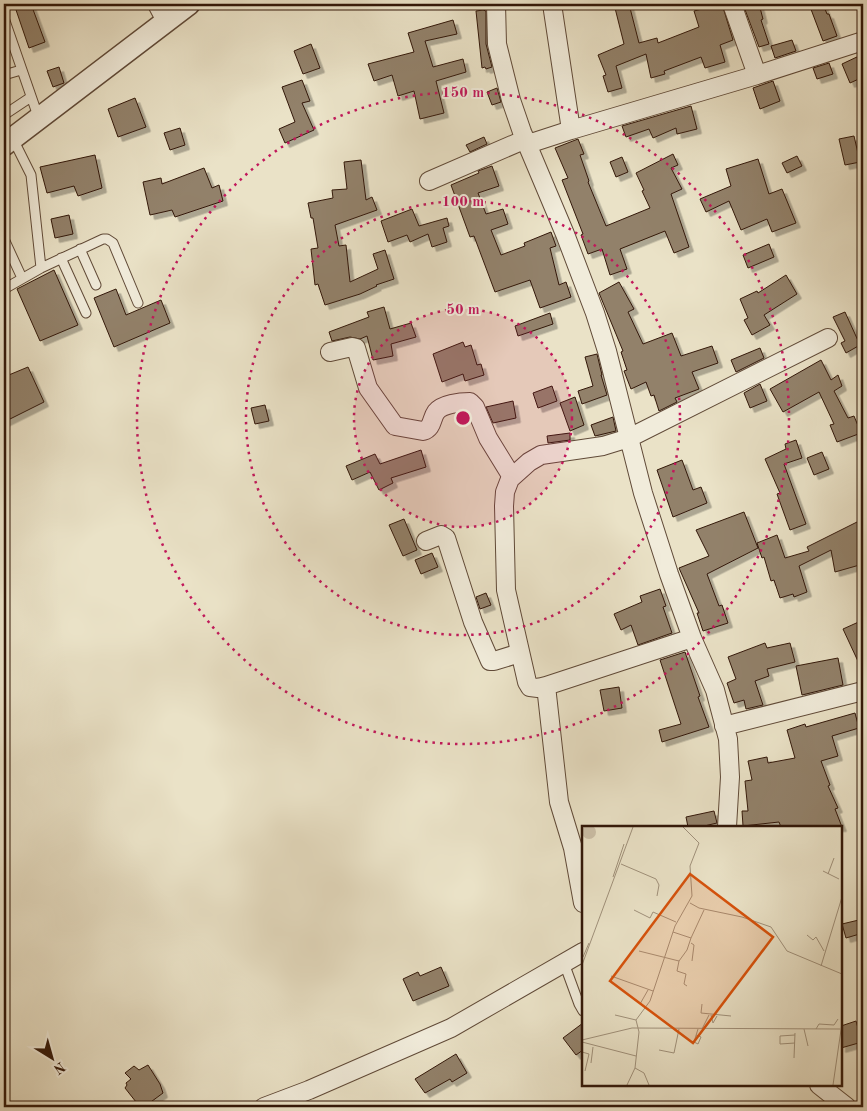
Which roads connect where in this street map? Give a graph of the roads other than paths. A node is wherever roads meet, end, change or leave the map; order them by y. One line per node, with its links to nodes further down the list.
1 (188, 4): 5 (street)
2 (496, 4): 16 (street)
3 (552, 4): 14 (street)
4 (732, 4): 10 (street)
5 (161, 13): 13 (street)
6 (4, 18): 8 (lane)
7 (863, 41): 10 (street)
8 (21, 70): 9 (lane); 11 (lane)
9 (4, 75)
10 (757, 75): 14 (street)
11 (31, 97): 12 (lane); 13 (lane)
12 (4, 115)
13 (39, 119): 15 (street)
14 (571, 130): 16 (street)
15 (8, 142): 21 (lane)
16 (527, 142): 17 (street); 29 (street)
17 (429, 181)
18 (4, 239): 22 (lane)
19 (80, 249): 20 (lane); 23 (lane); 25 (lane)
20 (61, 258): 21 (lane); 26 (lane)
21 (41, 268): 22 (lane)
22 (22, 278): 24 (lane)
23 (96, 285)
24 (4, 289)
25 (138, 302)
26 (86, 313)
27 (828, 338): 29 (street)
28 (330, 352): 30 (street)
29 (629, 438): 30 (street); 32 (street)
30 (512, 478): 33 (street)
31 (426, 540): 33 (street)
32 (692, 638): 34 (street); 36 (street)
33 (520, 654): 34 (street)
34 (546, 686): 38 (street)
35 (863, 691): 36 (street)
36 (724, 726): 37 (street)
37 (728, 826)
38 (582, 898)
39 (582, 953): 40 (street)
40 (564, 963): 41 (lane); 43 (street)
41 (582, 1010)
42 (819, 1086): 44 (street)
43 (264, 1107)
44 (847, 1107)

